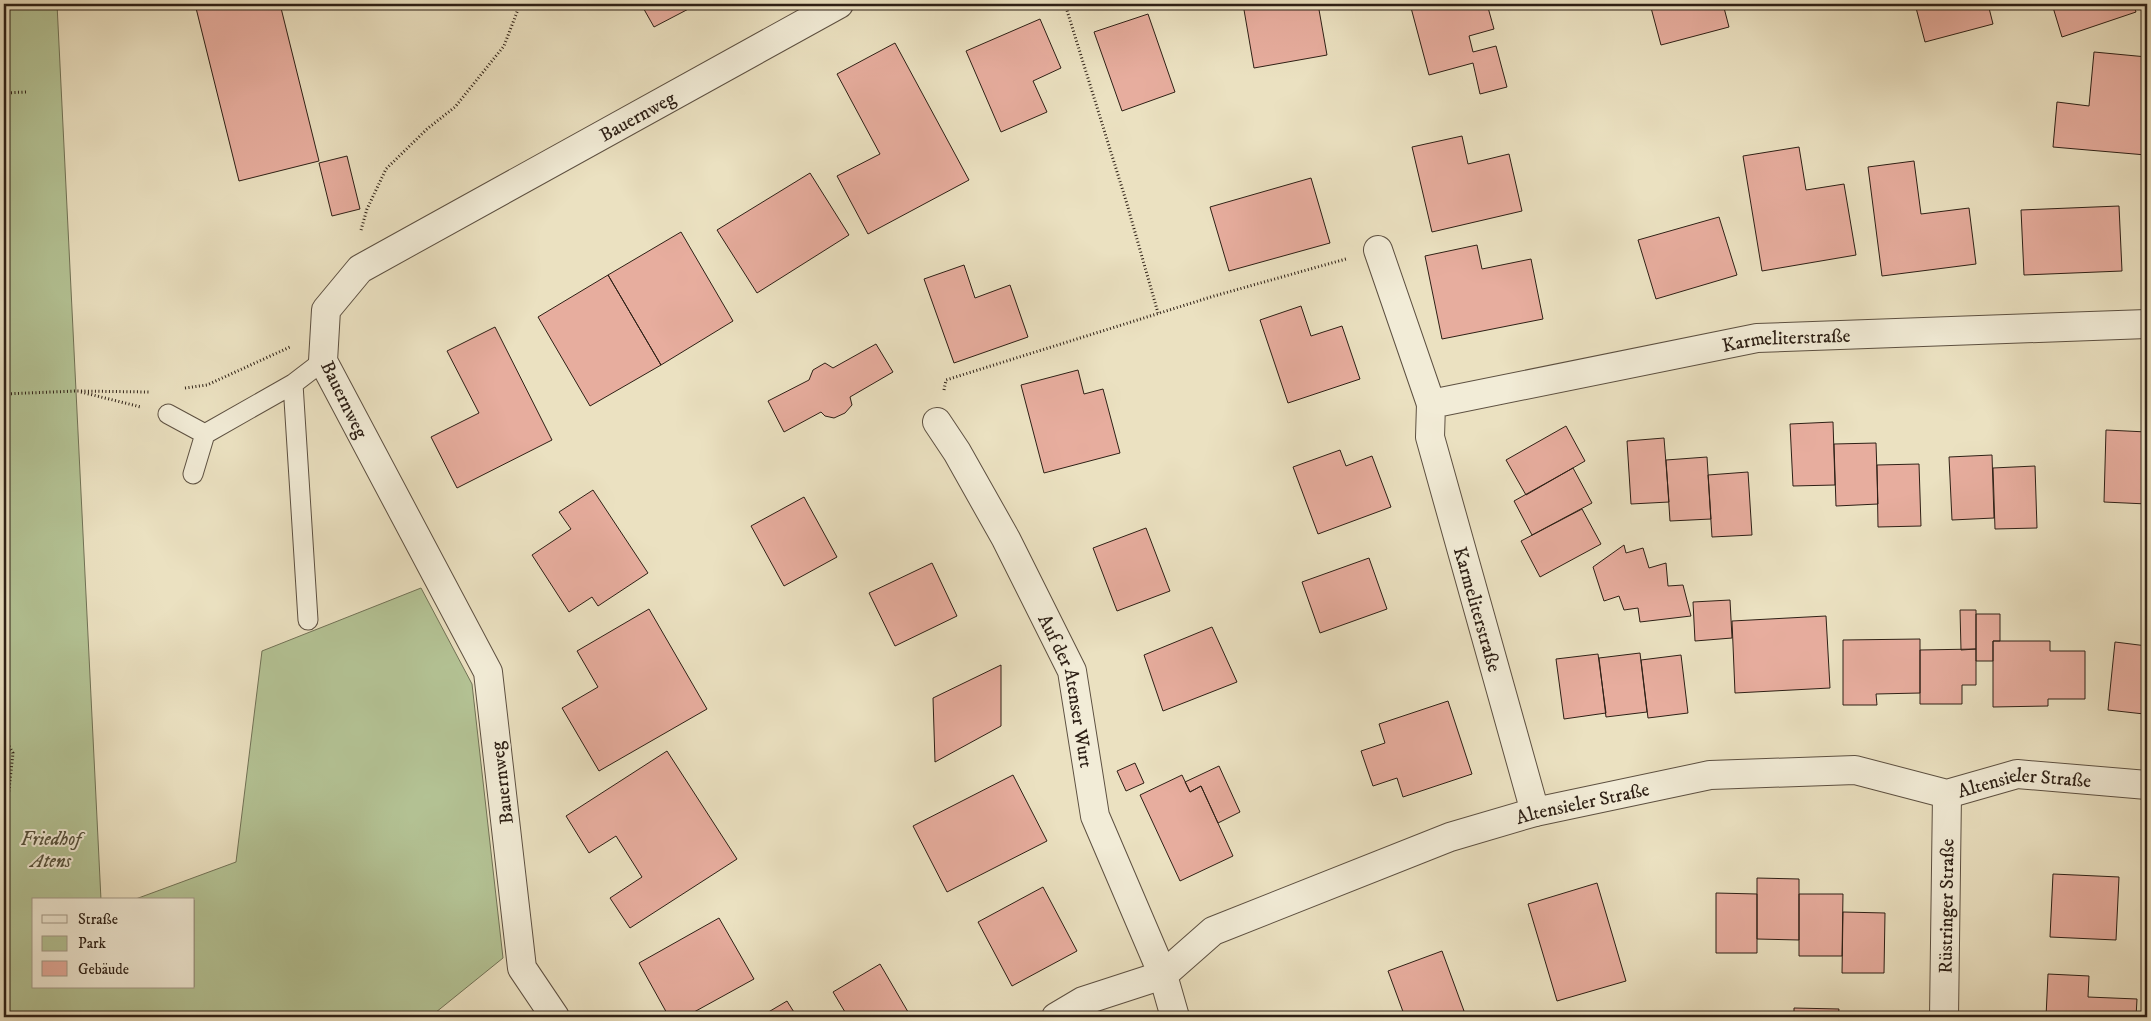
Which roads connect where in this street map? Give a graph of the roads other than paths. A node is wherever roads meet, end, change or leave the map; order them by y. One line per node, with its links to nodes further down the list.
1 (839, 4): 4 (street, Bauernweg)
2 (1378, 250): 6 (street, Karmeliterstraße)
3 (2147, 324): 6 (street, Karmeliterstraße)
4 (322, 361): 5 (lane); 16 (street, Bauernweg)
5 (293, 384): 9 (lane); 11 (lane)
6 (1431, 404): 14 (street, Karmeliterstraße)
7 (168, 414): 9 (lane)
8 (937, 422): 15 (street, Auf der Atenser Wurt)
9 (205, 434): 10 (lane)
10 (193, 474)
11 (308, 620)
12 (2147, 785): 13 (street, Altensieler Straße)
13 (1947, 794): 14 (street, Altensieler Straße); 19 (street, Rüstringer Straße)
14 (1535, 812): 15 (street, Altensieler Straße)
15 (1163, 975): 17 (street, Altensieler Straße); 18 (street)
16 (555, 1017)
17 (1056, 1017)
18 (1175, 1017)
19 (1944, 1017)

